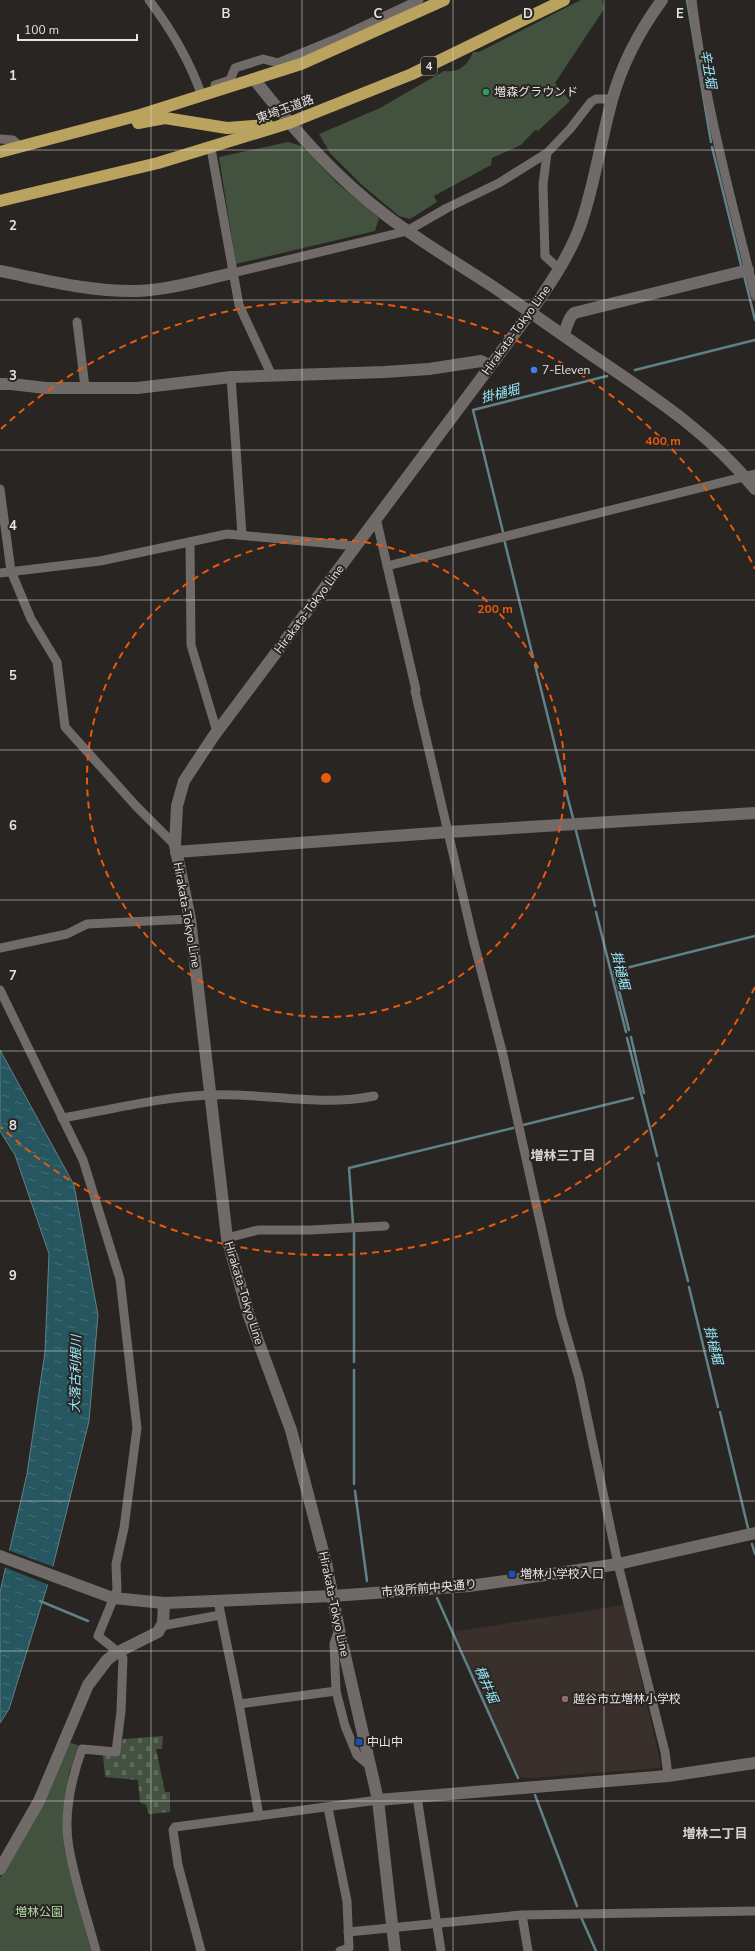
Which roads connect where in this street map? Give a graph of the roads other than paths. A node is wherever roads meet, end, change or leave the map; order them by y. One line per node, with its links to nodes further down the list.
1 (149, 0): 8 (street)
2 (418, 0): 8 (street)
3 (444, 0): 7 (highway)
4 (564, 0): 10 (highway, 東埼玉道路 / 4)
5 (662, 0): 9 (street, Hirakata-Tokyo Line)
6 (692, 0): 19 (street)
7 (254, 79): 8 (highway); 10 (street)
8 (201, 93): 11 (highway)
9 (612, 99): 15 (street); 20 (street, Hirakata-Tokyo Line)
10 (289, 123): 11 (highway); 17 (highway, 東埼玉道路 / 4); 18 (street)
11 (107, 125): 13 (highway)
12 (0, 139): 13 (street)
13 (20, 147): 14 (highway)
14 (0, 152)
15 (547, 153): 18 (street); 20 (street)
16 (212, 154): 22 (street)
17 (0, 201)
18 (407, 231): 22 (street); 24 (street)
19 (750, 267): 23 (street); 26 (street)
20 (559, 269): 24 (street, Hirakata-Tokyo Line)
21 (0, 271): 22 (street)
22 (233, 273): 28 (street)
23 (755, 295)
24 (530, 313): 26 (street); 27 (street, Hirakata-Tokyo Line)
25 (77, 322): 31 (street)
26 (563, 336): 32 (street)
27 (490, 366): 28 (street); 35 (street, Hirakata-Tokyo Line)
28 (272, 376): 29 (street)
29 (231, 377): 31 (street); 36 (street)
30 (0, 384): 31 (street)
31 (85, 387)
32 (750, 475): 34 (street); 39 (street)
33 (0, 489): 40 (street)
34 (755, 489)
35 (376, 518): 38 (street, Hirakata-Tokyo Line); 39 (street)
36 (242, 535): 37 (street); 38 (street)
37 (190, 542): 40 (street); 42 (street)
38 (356, 546): 42 (street, Hirakata-Tokyo Line)
39 (387, 566): 44 (street)
40 (11, 571): 41 (street); 45 (street)
41 (0, 573)
42 (217, 732): 45 (street, Hirakata-Tokyo Line)
43 (755, 812): 44 (street)
44 (448, 832): 45 (street); 56 (street)
45 (176, 849): 46 (street, Hirakata-Tokyo Line)
46 (190, 919): 47 (street); 49 (street, Hirakata-Tokyo Line)
47 (0, 948)
48 (0, 990): 51 (street)
49 (211, 1095): 50 (street); 51 (street); 53 (street, Hirakata-Tokyo Line)
50 (374, 1096)
51 (62, 1118): 58 (street)
52 (385, 1226): 53 (street)
53 (227, 1238): 57 (street, Hirakata-Tokyo Line)
54 (755, 1533): 56 (street, 市役所前中央通り)
55 (0, 1556): 58 (street, 市役所前中央通り)
56 (618, 1564): 57 (street, 市役所前中央通り); 69 (street)
57 (333, 1596): 59 (street, 市役所前中央通り); 63 (street, Hirakata-Tokyo Line)
58 (113, 1598): 60 (street, 市役所前中央通り); 64 (street)
59 (218, 1601): 60 (street, 市役所前中央通り); 61 (street)
60 (164, 1603): 62 (street)
61 (220, 1615): 62 (street); 66 (street)
62 (161, 1626): 64 (street)
63 (339, 1629): 65 (street); 68 (street, Hirakata-Tokyo Line)
64 (116, 1653): 74 (street); 80 (street)
65 (336, 1690): 66 (street); 68 (street)
66 (240, 1704): 73 (street)
67 (755, 1764): 69 (street)
68 (371, 1767): 71 (street, Hirakata-Tokyo Line)
69 (668, 1776): 70 (street)
70 (417, 1797): 71 (street); 77 (street)
71 (378, 1800): 72 (street); 78 (street, Hirakata-Tokyo Line)
72 (328, 1808): 73 (street); 79 (street)
73 (259, 1816): 81 (street)
74 (0, 1869)
75 (755, 1912): 76 (street)
76 (522, 1915): 77 (street); 85 (street)
77 (437, 1922): 78 (street); 84 (street)
78 (393, 1928): 79 (street); 83 (street, Hirakata-Tokyo Line)
79 (348, 1932): 82 (street)
80 (96, 1951)
81 (201, 1951)
82 (340, 1951)
83 (395, 1951)
84 (441, 1951)
85 (528, 1951)

